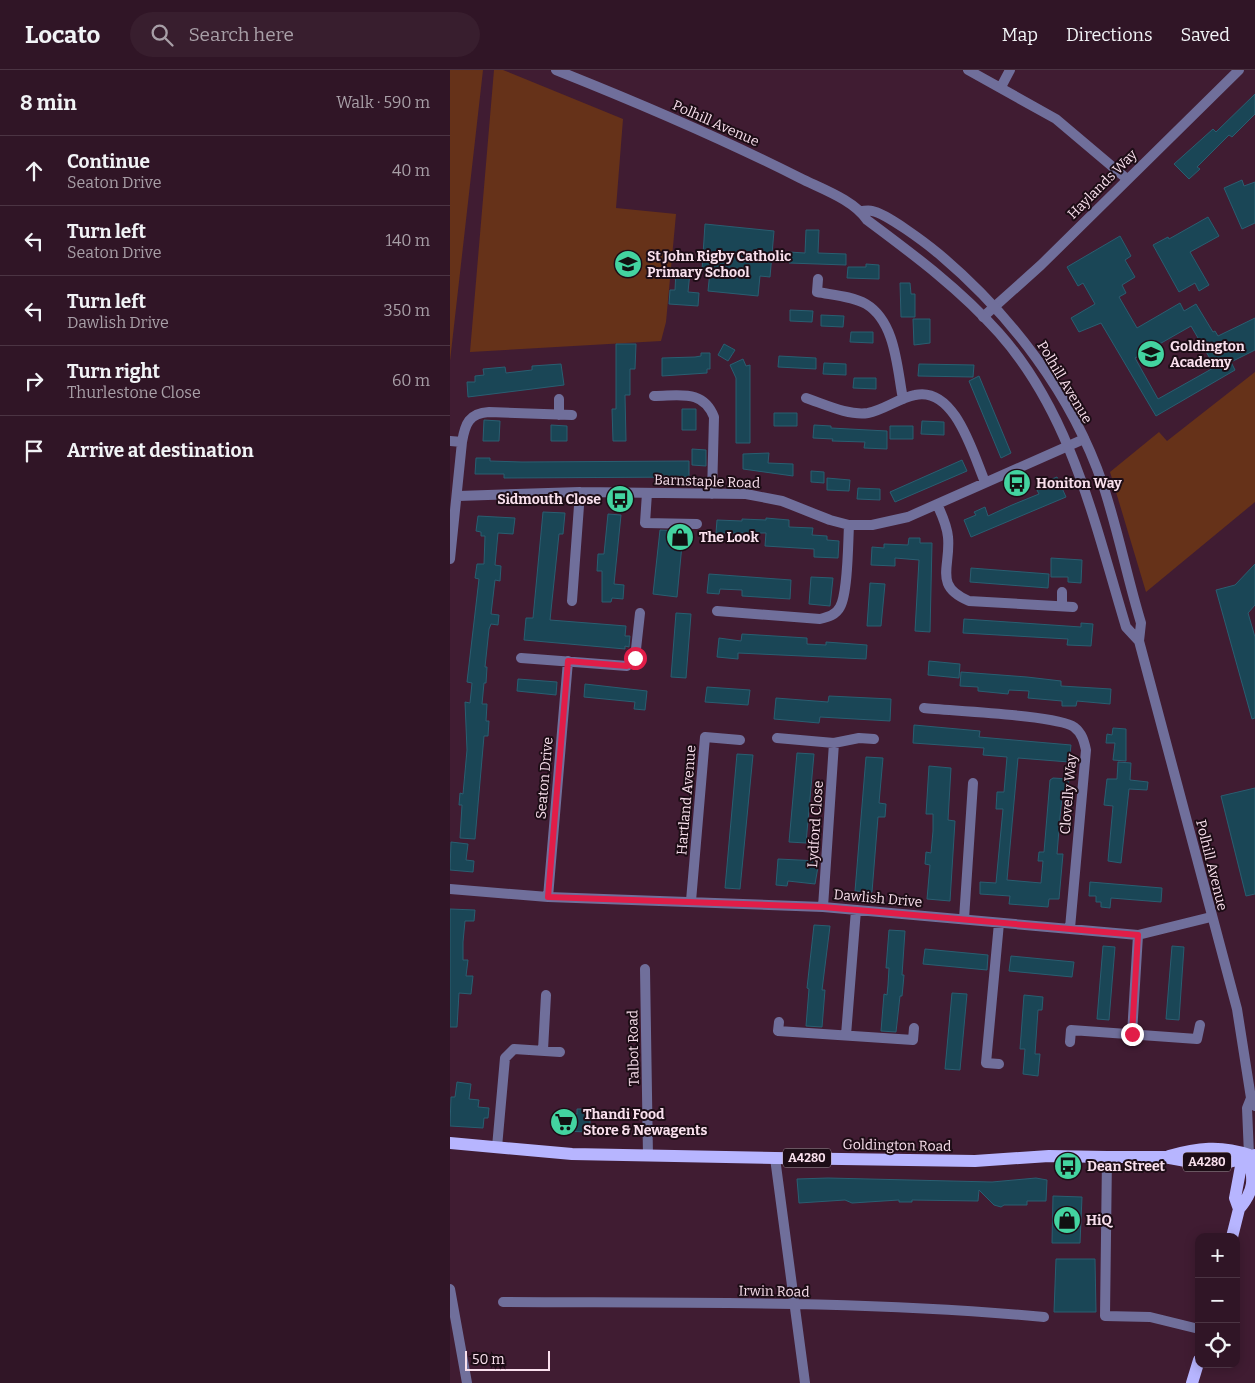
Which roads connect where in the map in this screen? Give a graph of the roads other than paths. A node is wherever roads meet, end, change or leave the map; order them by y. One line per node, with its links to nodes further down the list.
1 (556, 70): 7 (street, Polhill Avenue)
2 (968, 70): 5 (street)
3 (1010, 70): 5 (street)
4 (1239, 70): 6 (street, Haylands Way)
5 (1001, 87): 6 (street)
6 (1127, 179): 9 (street, Haylands Way)
7 (861, 211): 9 (street, Polhill Avenue); 10 (street, Polhill Avenue)
8 (818, 279): 14 (street)
9 (995, 306): 10 (street, Haylands Way); 17 (street, Polhill Avenue)
10 (983, 317): 20 (street, Polhill Avenue)
11 (654, 396): 24 (street)
12 (806, 398): 14 (street)
13 (559, 399): 15 (street)
14 (903, 399): 21 (street)
15 (559, 415): 16 (street); 19 (street)
16 (572, 415)
17 (1084, 440): 20 (street, Barnstaple Road); 36 (street, Polhill Avenue)
18 (450, 441): 19 (street)
19 (462, 442): 25 (street)
20 (1068, 447): 21 (street, Barnstaple Road); 36 (street, Polhill Avenue)
21 (985, 482): 26 (street, Barnstaple Road)
22 (580, 492): 23 (street, Barnstaple Road); 25 (street, Barnstaple Road); 31 (street)
23 (646, 493): 24 (street, Barnstaple Road); 27 (street)
24 (712, 494): 28 (street, Barnstaple Road)
25 (458, 496): 29 (street)
26 (937, 504): 28 (street, Barnstaple Road); 32 (street)
27 (697, 524)
28 (849, 525): 34 (street)
29 (450, 559)
30 (1062, 592): 32 (street)
31 (572, 601)
32 (1062, 606): 33 (street)
33 (1073, 607)
34 (717, 611)
35 (640, 613): 38 (street)
36 (1139, 641): 50 (street, Polhill Avenue)
37 (521, 658): 38 (street)
38 (568, 661): 46 (street, Seaton Drive)
39 (924, 708): 53 (street, Clovelly Way)
40 (777, 738): 43 (street)
41 (874, 739): 43 (street)
42 (740, 740): 47 (street, Hartland Avenue)
43 (834, 743): 48 (street, Lydford Close)
44 (973, 783): 51 (street)
45 (450, 889): 46 (street, Dawlish Drive)
46 (548, 897): 47 (street, Dawlish Drive)
47 (691, 901): 48 (street, Dawlish Drive)
48 (823, 907): 49 (street, Dawlish Drive)
49 (856, 910): 51 (street, Dawlish Drive); 61 (street)
50 (1211, 917): 54 (street, Dawlish Drive); 66 (street, Polhill Avenue)
51 (964, 919): 52 (street, Dawlish Drive)
52 (999, 923): 53 (street, Dawlish Drive); 65 (street)
53 (1070, 928): 54 (street, Dawlish Drive)
54 (1138, 935): 60 (street)
55 (645, 969): 70 (street, Talbot Road)
56 (546, 995): 63 (street)
57 (779, 1022): 61 (street)
58 (1200, 1025): 60 (street)
59 (914, 1028): 61 (street)
60 (1132, 1034): 62 (street)
61 (846, 1035)
62 (1070, 1042)
63 (543, 1050): 64 (street); 68 (street)
64 (560, 1052)
65 (999, 1064)
66 (1253, 1102): 69 (street, Polhill Avenue)
67 (450, 1143): 68 (main road, Goldington Road / A4280)
68 (498, 1147): 70 (main road, Goldington Road / A4280)
69 (1253, 1153): 71 (main road, Goldington Road / A4280); 73 (main road)
70 (648, 1156): 72 (main road, Goldington Road / A4280)
71 (1107, 1156): 72 (main road, Goldington Road / A4280); 78 (street)
72 (775, 1158): 76 (street)
73 (1233, 1233)
74 (450, 1289): 80 (street)
75 (502, 1302): 76 (street, Irwin Road)
76 (796, 1304): 77 (street, Irwin Road); 81 (street)
77 (1044, 1317)
78 (1195, 1328)
79 (1197, 1368): 82 (main road)
80 (467, 1383)
81 (806, 1383)
82 (1192, 1383)

